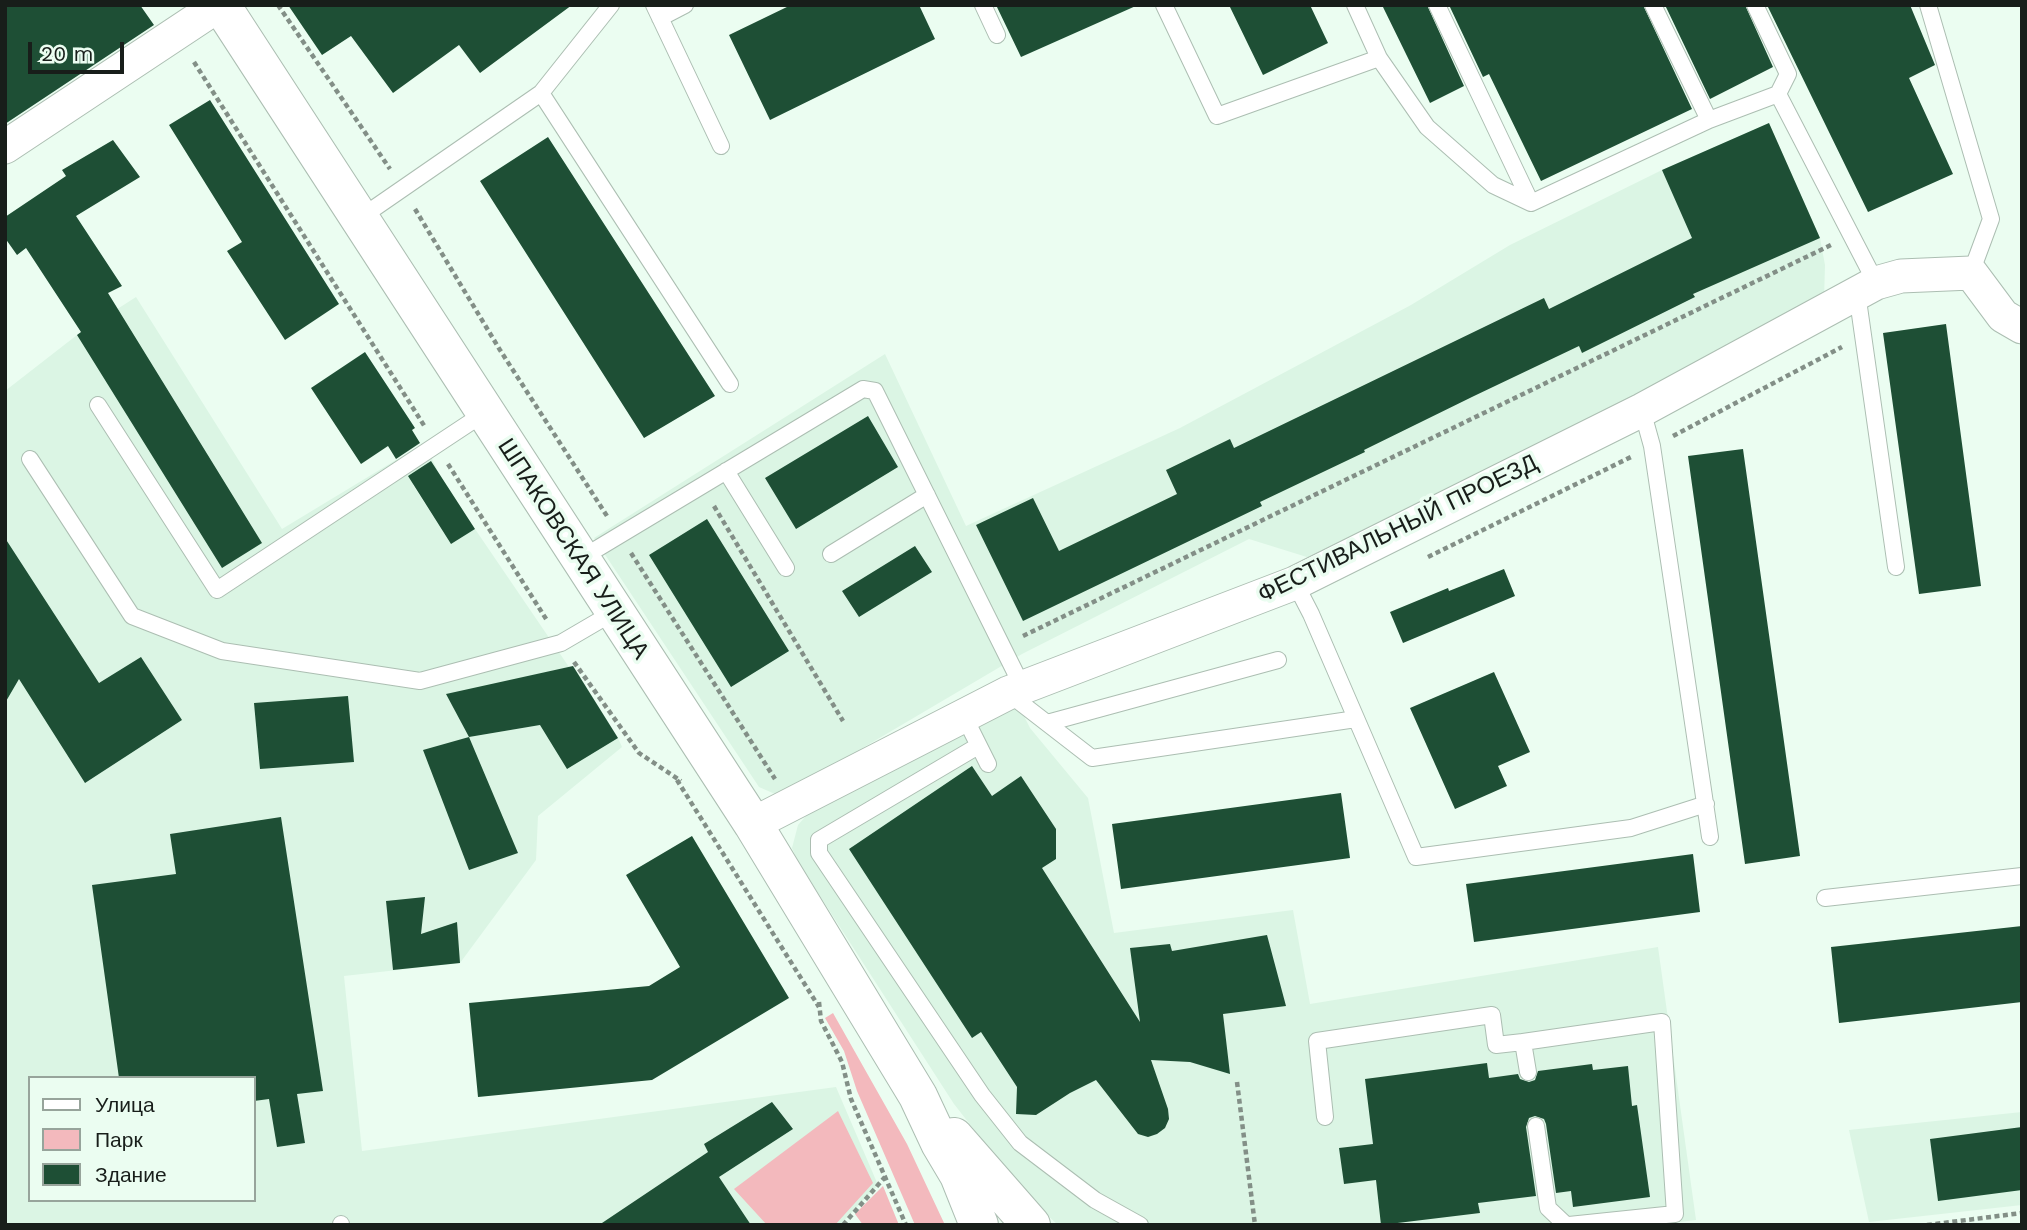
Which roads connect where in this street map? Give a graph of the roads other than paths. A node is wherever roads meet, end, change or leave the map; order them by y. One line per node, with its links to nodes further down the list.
1 (220, 5): 18 (street); 20 (main road, ШПАКОВСКАЯ УЛИЦА)
2 (611, 5): 14 (lane)
3 (685, 5): 11 (lane)
4 (983, 5): 12 (lane)
5 (1164, 5): 13 (lane)
6 (1354, 5): 13 (lane)
7 (1437, 5): 19 (lane)
8 (1653, 5): 16 (lane)
9 (1755, 5): 15 (lane)
10 (1928, 5): 21 (lane)
11 (657, 11): 17 (lane)
12 (997, 35)
13 (1379, 58): 19 (lane)
14 (541, 93): 20 (lane); 24 (lane)
15 (1778, 94): 16 (lane); 22 (lane)
16 (1709, 120): 19 (lane)
17 (721, 146)
18 (5, 147)
19 (1531, 204)
20 (360, 218): 27 (main road, ШПАКОВСКАЯ УЛИЦА)
21 (1971, 273): 22 (street, ФЕСТИВАЛЬНЫЙ ПРОЕЗД); 23 (street)
22 (1867, 288): 26 (street, ФЕСТИВАЛЬНЫЙ ПРОЕЗД); 33 (lane)
23 (2022, 327)
24 (730, 384)
25 (98, 405): 27 (lane)
26 (1642, 410): 35 (street, ФЕСТИВАЛЬНЫЙ ПРОЕЗД); 44 (lane)
27 (486, 412): 32 (main road, ШПАКОВСКАЯ УЛИЦА)
28 (30, 459): 36 (lane)
29 (726, 471): 30 (lane); 32 (lane); 34 (lane)
30 (927, 495): 31 (lane); 38 (lane)
31 (831, 554)
32 (580, 559): 36 (main road, ШПАКОВСКАЯ УЛИЦА)
33 (1896, 567)
34 (786, 568)
35 (1295, 583): 38 (street, ФЕСТИВАЛЬНЫЙ ПРОЕЗД); 40 (lane)
36 (614, 612): 45 (main road, ШПАКОВСКАЯ УЛИЦА)
37 (1278, 660): 41 (lane)
38 (1016, 691): 39 (street, ФЕСТИВАЛЬНЫЙ ПРОЕЗД); 41 (lane)
39 (964, 716): 42 (lane); 45 (street, ФЕСТИВАЛЬНЫЙ ПРОЕЗД)
40 (1356, 719): 41 (lane); 44 (lane)
41 (1047, 723)
42 (978, 746): 43 (lane); 56 (lane)
43 (988, 764)
44 (1706, 804): 46 (lane)
45 (753, 824): 51 (main road, ШПАКОВСКАЯ УЛИЦА)
46 (1710, 837)
47 (2022, 876): 48 (lane)
48 (1825, 898)
49 (1523, 1042): 50 (lane); 52 (lane); 57 (lane)
50 (1528, 1072)
51 (918, 1096): 54 (main road, ШПАКОВСКАЯ УЛИЦА); 55 (main road, ШПАКОВСКАЯ УЛИЦА)
52 (1325, 1116)
53 (1536, 1126): 57 (lane)
54 (979, 1225)
55 (1031, 1225)
56 (1140, 1225)
57 (1568, 1225)

